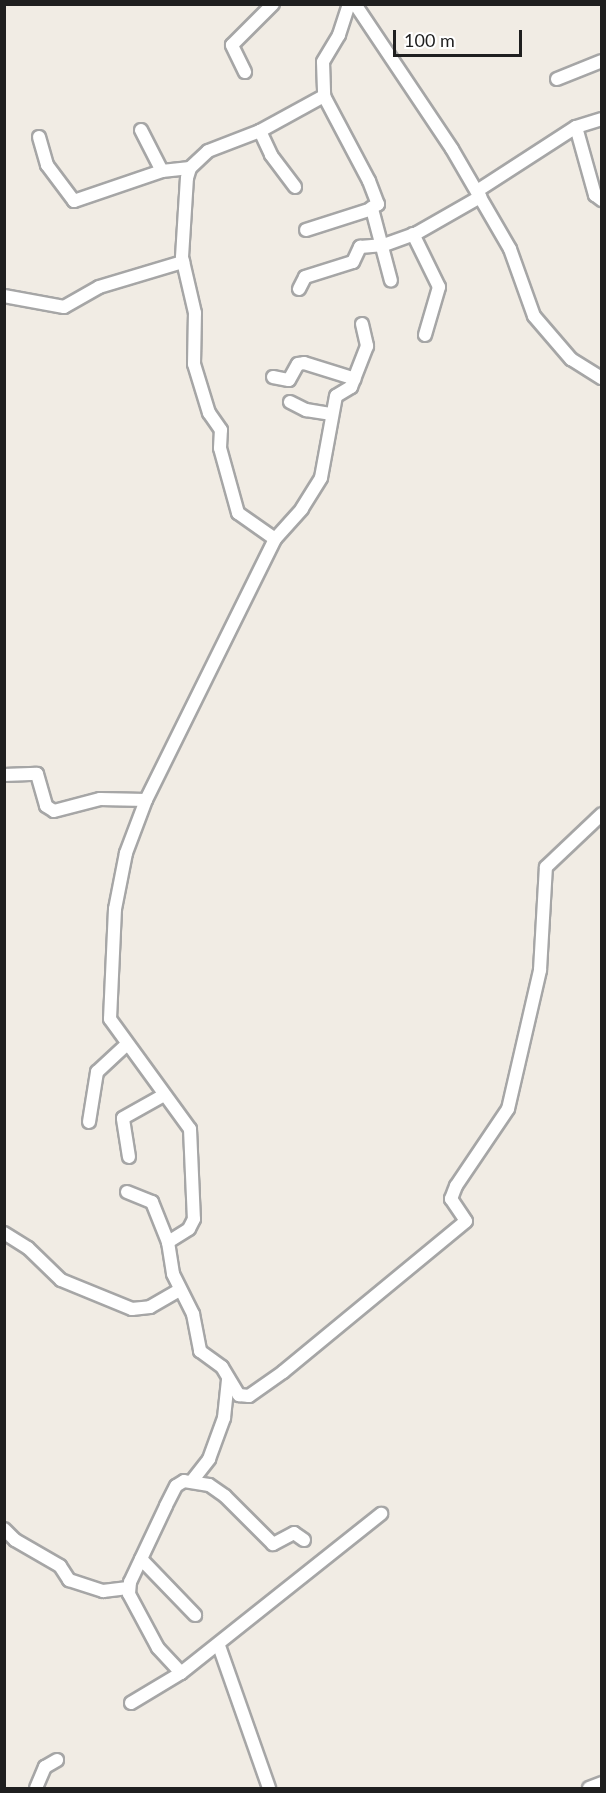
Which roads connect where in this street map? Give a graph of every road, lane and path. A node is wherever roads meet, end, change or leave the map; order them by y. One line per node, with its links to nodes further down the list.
1 (273, 4): 5 (street)
2 (349, 4): 7 (street)
3 (355, 4): 16 (street)
4 (602, 61): 6 (street)
5 (245, 72)
6 (557, 79)
7 (324, 96): 11 (street); 18 (street)
8 (602, 119): 9 (street)
9 (576, 128): 16 (street); 17 (street)
10 (141, 130): 14 (street)
11 (260, 131): 13 (street); 15 (street)
12 (39, 137): 14 (street)
13 (190, 168): 14 (street); 22 (street)
14 (162, 171)
15 (295, 187)
16 (478, 194): 20 (street); 29 (street)
17 (602, 200)
18 (371, 208): 19 (street); 21 (street)
19 (306, 230)
20 (413, 234): 21 (street); 27 (street)
21 (383, 245): 23 (street); 24 (street)
22 (183, 262): 25 (street); 33 (street)
23 (391, 280)
24 (299, 289)
25 (4, 296)
26 (362, 324): 30 (street)
27 (425, 335)
28 (273, 376): 30 (street)
29 (602, 378)
30 (355, 379): 32 (street)
31 (290, 402): 32 (street)
32 (332, 414): 33 (street)
33 (275, 539): 35 (street)
34 (4, 775): 35 (street)
35 (146, 800): 37 (street)
36 (602, 814): 45 (street)
37 (127, 1044): 38 (street); 39 (street)
38 (164, 1095): 40 (street); 43 (street)
39 (89, 1122)
40 (129, 1157)
41 (127, 1192): 43 (street)
42 (4, 1233): 44 (street)
43 (168, 1242): 44 (street)
44 (178, 1290): 45 (street)
45 (228, 1380): 46 (street)
46 (192, 1480): 49 (street); 50 (street)
47 (381, 1514): 53 (street)
48 (4, 1528): 51 (street)
49 (304, 1540)
50 (141, 1558): 51 (street); 52 (street)
51 (128, 1588): 54 (street)
52 (195, 1614)
53 (219, 1646): 54 (street); 59 (street)
54 (181, 1673): 55 (street)
55 (131, 1703)
56 (57, 1760): 58 (street)
57 (602, 1783): 60 (street)
58 (36, 1788)
59 (269, 1788)
60 (589, 1788)

